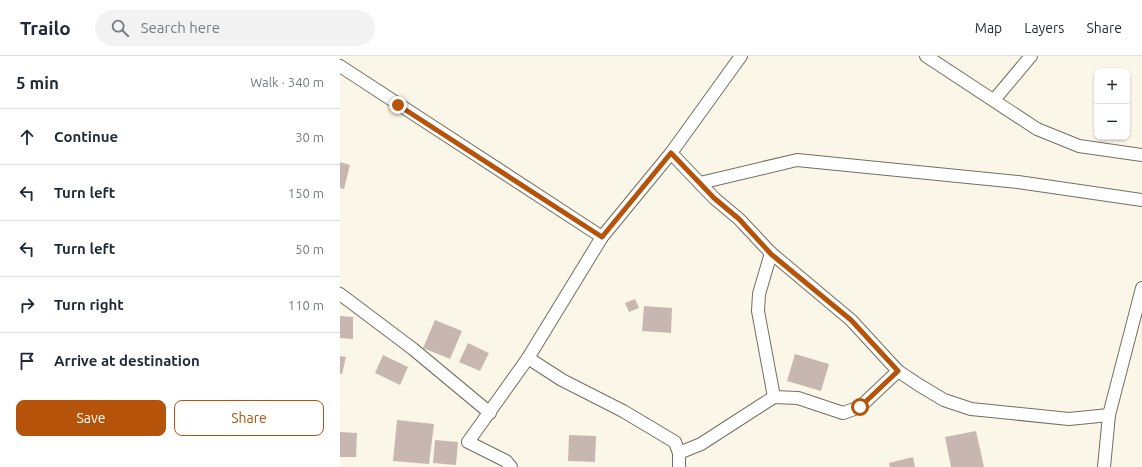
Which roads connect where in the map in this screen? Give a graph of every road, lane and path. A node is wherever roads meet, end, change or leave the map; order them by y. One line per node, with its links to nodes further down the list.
1 (741, 56): 6 (street)
2 (926, 56): 5 (street)
3 (1031, 56): 5 (street)
4 (340, 66): 10 (street)
5 (994, 100): 7 (street)
6 (671, 153): 8 (street); 10 (street)
7 (1142, 155)
8 (700, 183): 9 (street); 11 (street)
9 (1142, 200)
10 (602, 237): 14 (street)
11 (771, 254): 15 (street); 16 (street)
12 (1142, 288): 18 (street)
13 (340, 294): 17 (street)
14 (528, 358): 17 (street); 19 (street)
15 (898, 371): 16 (street); 18 (street)
16 (774, 397): 19 (street)
17 (490, 413): 20 (street)
18 (1109, 415): 22 (street)
19 (679, 453): 21 (street)
20 (511, 467)
21 (679, 467)
22 (1104, 467)

